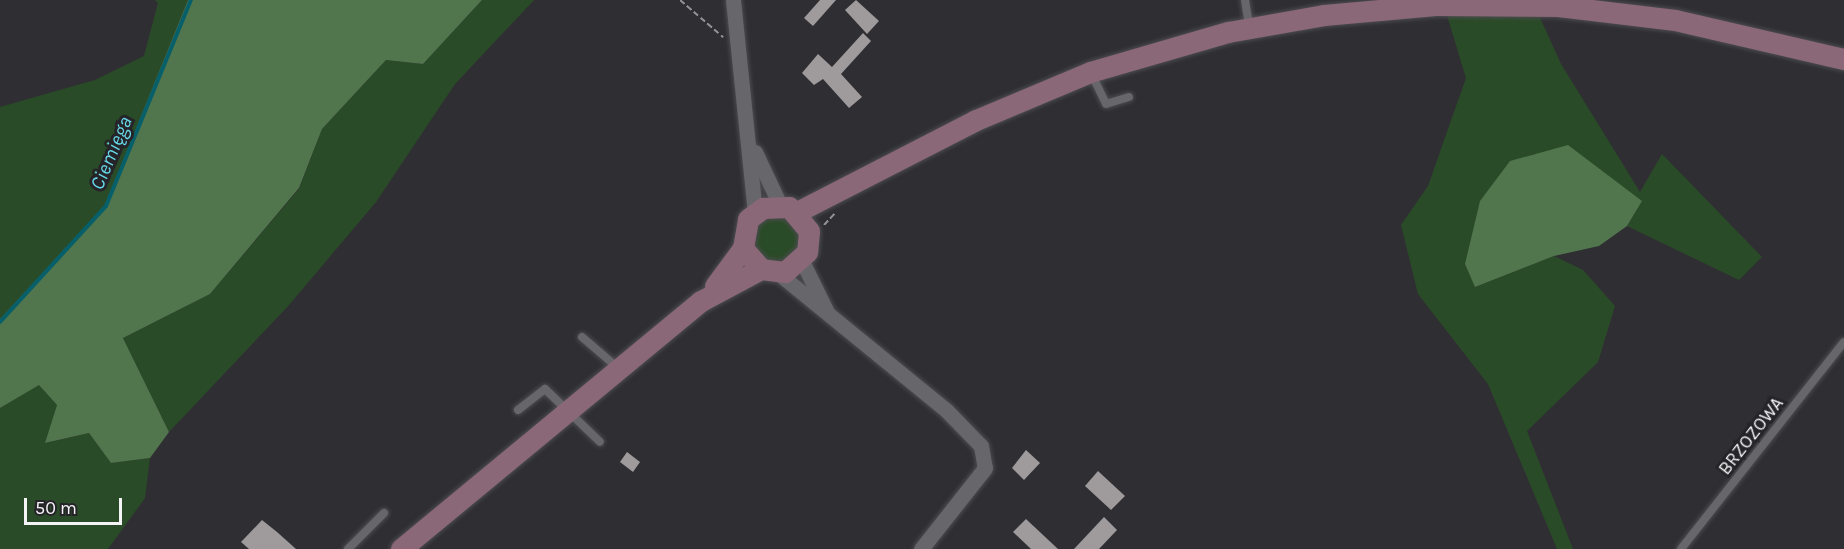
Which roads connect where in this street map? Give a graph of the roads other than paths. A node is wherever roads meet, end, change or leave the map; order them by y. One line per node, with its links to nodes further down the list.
1 (733, 0): 8 (street)
2 (1245, 0): 4 (lane)
3 (1544, 3): 4 (main road); 5 (main road)
4 (1249, 28): 6 (main road)
5 (1844, 59)
6 (1090, 72): 7 (lane); 9 (main road)
7 (1129, 98)
8 (747, 123): 10 (street); 11 (street)
9 (859, 184): 10 (main road); 12 (main road)
10 (788, 208): 11 (main road); 12 (main road)
11 (755, 212): 13 (main road)
12 (815, 232): 14 (main road)
13 (743, 248): 15 (main road); 16 (main road)
14 (802, 261): 15 (main road); 17 (street)
15 (770, 271): 16 (main road); 17 (street)
16 (700, 301): 20 (main road)
17 (831, 320): 27 (street)
18 (582, 338): 20 (lane)
19 (1844, 342): 28 (lane, BRZOZOWA)
20 (618, 368): 22 (main road)
21 (518, 410): 22 (lane)
22 (565, 412): 23 (lane); 26 (main road)
23 (600, 442)
24 (384, 513): 25 (lane)
25 (348, 549)
26 (401, 549)
27 (921, 549)
28 (1681, 549)

